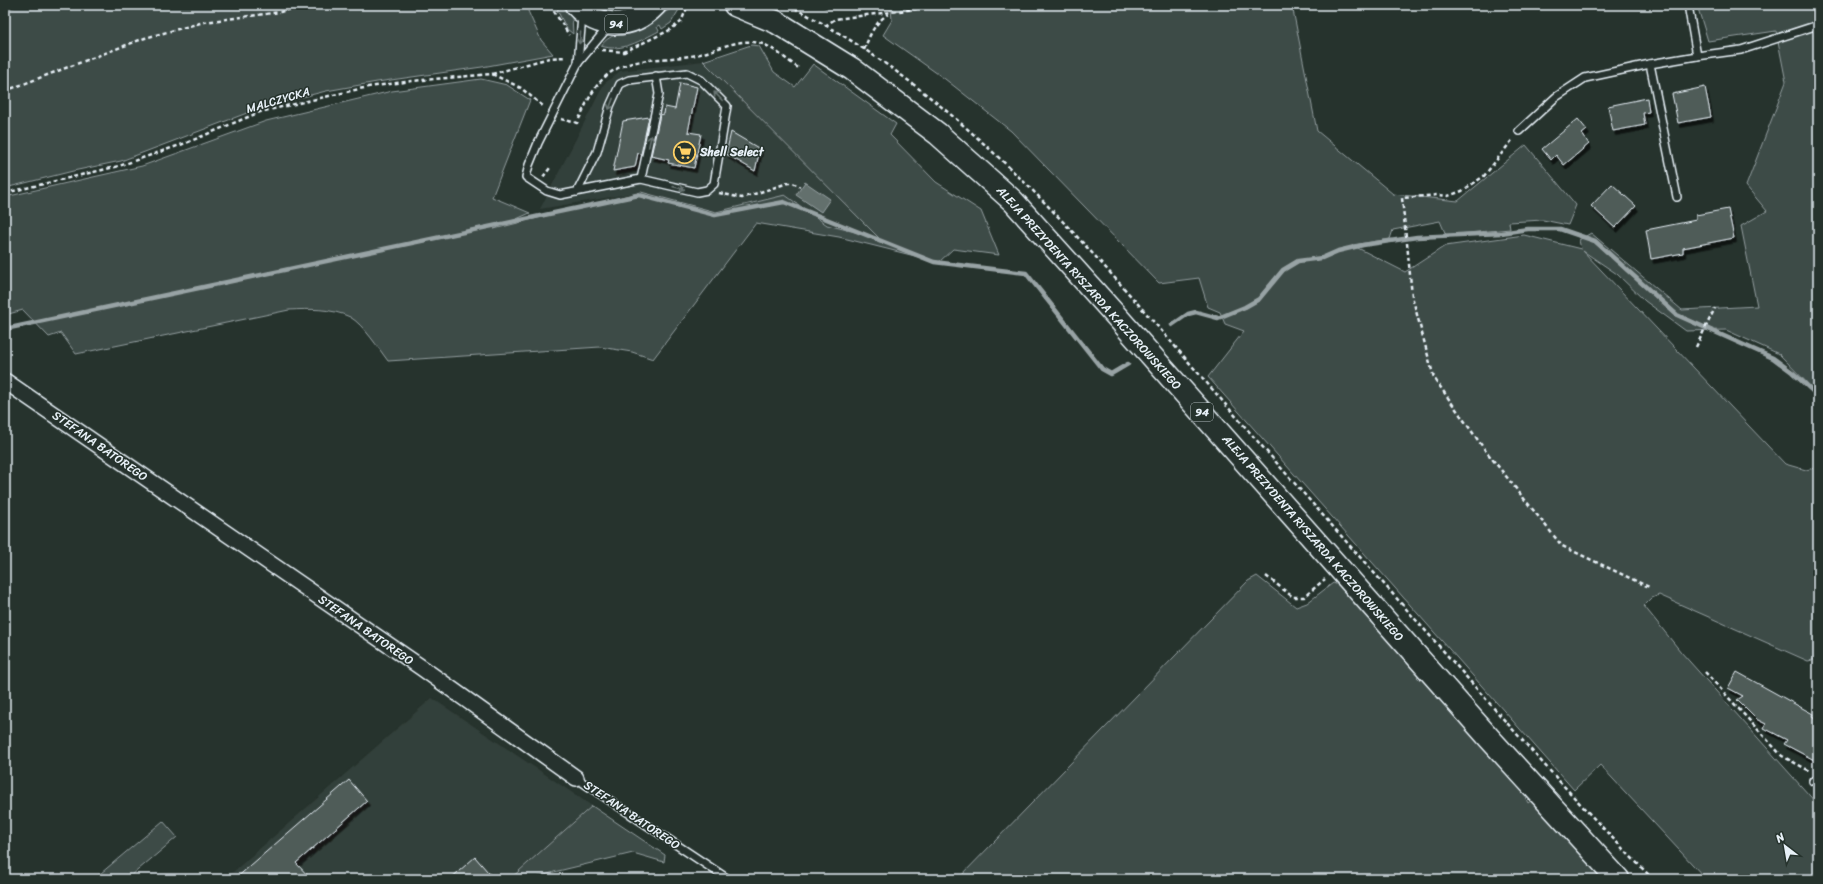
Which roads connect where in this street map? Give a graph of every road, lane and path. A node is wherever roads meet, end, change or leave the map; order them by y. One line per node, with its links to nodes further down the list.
1 (307, 5): 22 (path)
2 (550, 5): 13 (path)
3 (656, 5): 10 (main road, 94)
4 (688, 5): 15 (path)
5 (735, 5): 37 (main road, ALEJA PREZYDENTA RYSZARDA KACZOROWSKIEGO / 94)
6 (1000, 5): 9 (path)
7 (1688, 5): 16 (lane)
8 (580, 9): 10 (main road, 94); 18 (lane, one-way to 18)
9 (889, 14): 12 (path); 14 (path)
10 (610, 24): 18 (lane)
11 (1818, 25): 16 (lane)
12 (825, 26)
13 (571, 37)
14 (864, 50)
15 (607, 52)
16 (1697, 56): 19 (lane)
17 (566, 57): 20 (path, MALCZYCKA)
18 (578, 63): 23 (lane)
19 (1650, 64): 25 (lane); 31 (lane)
20 (492, 74): 23 (path); 30 (path, MALCZYCKA)
21 (656, 76): 26 (lane, one-way to 21); 28 (lane, one-way to 21); 29 (lane, one-way to 29)
22 (5, 91)
23 (553, 114): 24 (path); 29 (lane)
24 (577, 123)
25 (1519, 131): 32 (path)
26 (641, 179): 28 (lane, one-way to 28); 29 (lane)
27 (800, 187): 28 (path)
28 (707, 190)
29 (578, 192)
30 (5, 193)
31 (1677, 197)
32 (1406, 237)
33 (1407, 242): 39 (path)
34 (1715, 308): 35 (path)
35 (1696, 347)
36 (5, 381): 42 (street, STEFANA BATOREGO)
37 (1338, 567): 38 (path); 44 (main road, ALEJA PREZYDENTA RYSZARDA KACZOROWSKIEGO / 94)
38 (1266, 576)
39 (1648, 587)
40 (1705, 672): 41 (path)
41 (1812, 773)
42 (576, 778): 43 (lane, STEFANA BATOREGO)
43 (728, 879)
44 (1618, 879)

